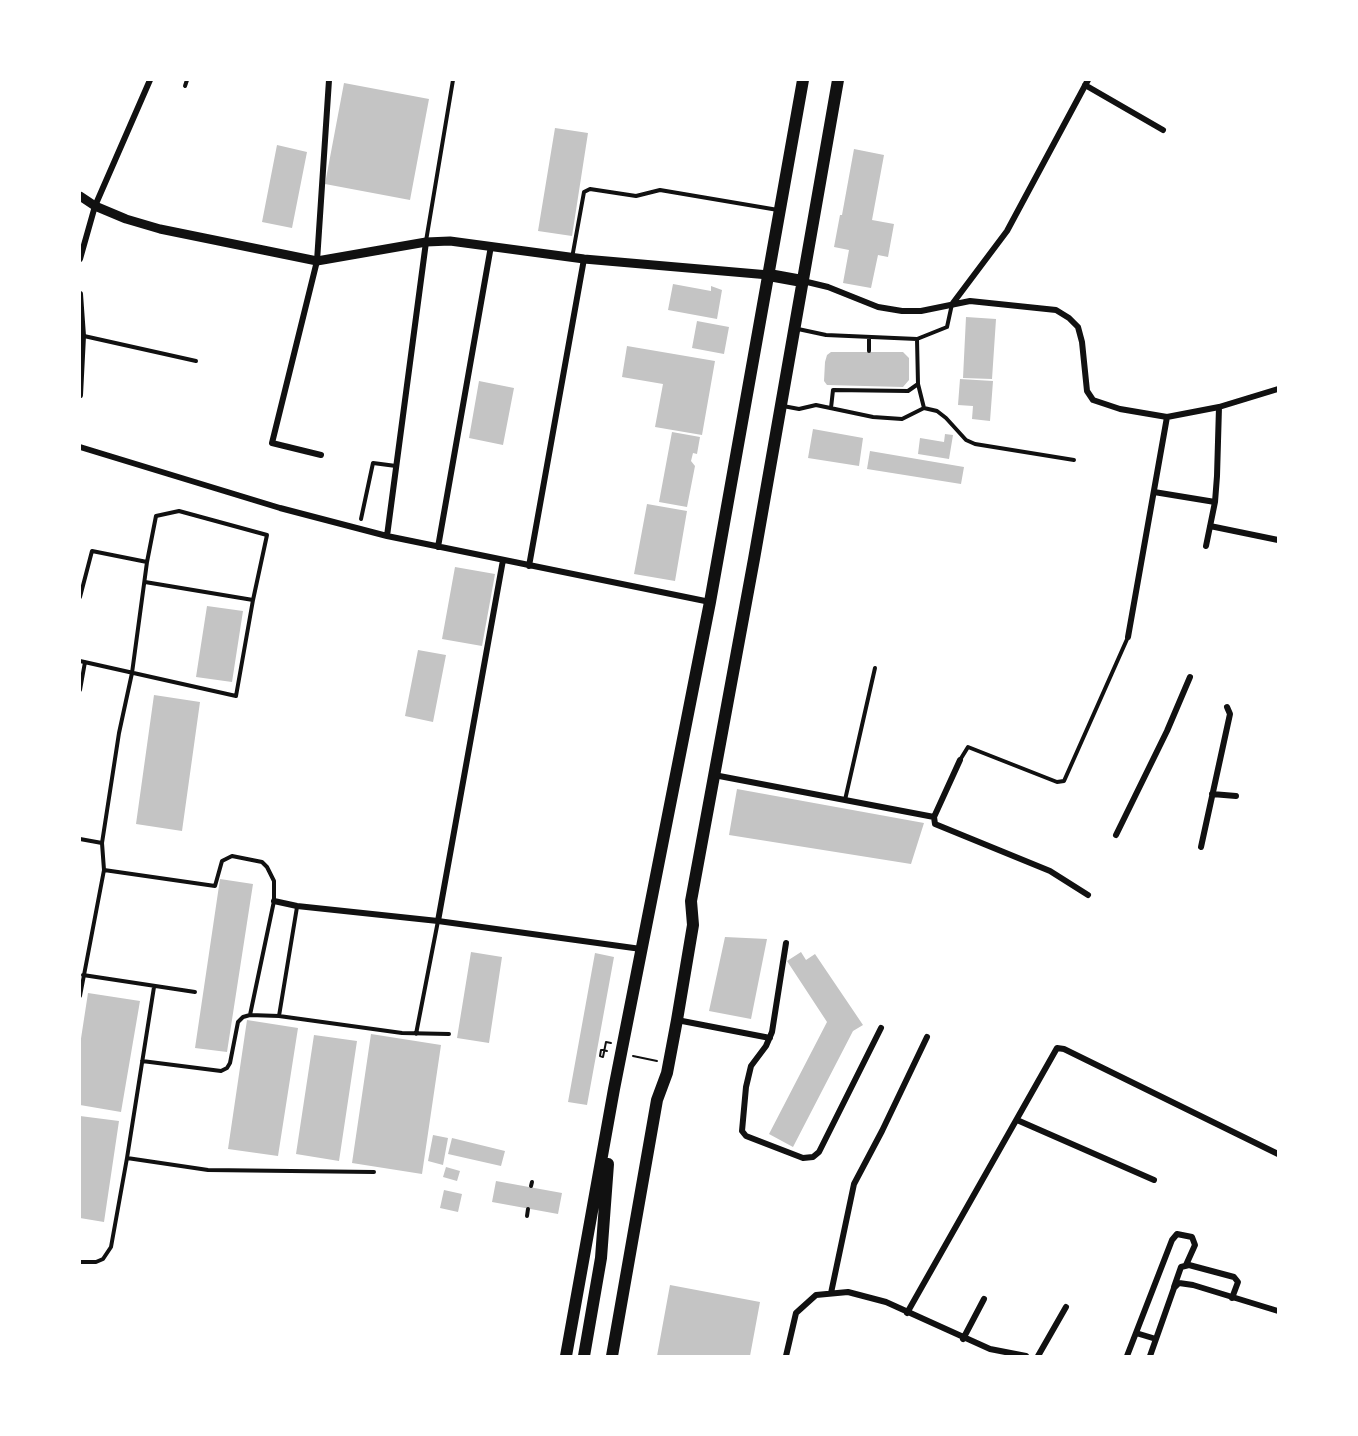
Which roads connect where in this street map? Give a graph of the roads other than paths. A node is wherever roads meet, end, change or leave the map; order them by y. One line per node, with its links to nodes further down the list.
1 (150, 80): 11 (street)
2 (187, 80): 8 (lane)
3 (329, 80): 18 (street)
4 (453, 80): 13 (lane)
5 (803, 80): 12 (highway)
6 (838, 80): 20 (highway)
7 (1086, 82): 9 (street); 22 (street)
8 (185, 86)
9 (1162, 130)
10 (80, 196): 11 (street)
11 (95, 206): 16 (street); 18 (street)
12 (779, 210): 15 (lane); 19 (highway)
13 (426, 242): 14 (street); 18 (street); 41 (street)
14 (491, 246): 15 (street); 49 (street)
15 (572, 258): 17 (street)
16 (80, 259)
17 (584, 259): 19 (street); 52 (street)
18 (317, 261): 39 (street)
19 (769, 275): 20 (highway); 56 (highway)
20 (802, 281): 22 (street); 24 (highway)
21 (80, 294): 23 (street)
22 (952, 304): 27 (lane); 37 (street)
23 (81, 317): 25 (street)
24 (794, 328): 26 (lane); 33 (highway)
25 (83, 336): 29 (lane); 32 (street)
26 (869, 338): 27 (lane); 28 (lane)
27 (917, 339): 30 (lane)
28 (869, 351)
29 (196, 361)
30 (918, 384): 35 (lane); 36 (lane)
31 (1278, 389): 34 (street)
32 (80, 395)
33 (781, 406): 35 (lane); 65 (highway)
34 (1220, 407): 37 (street); 43 (street)
35 (831, 408): 36 (lane)
36 (924, 408): 40 (lane)
37 (1167, 417): 42 (street)
38 (80, 447): 46 (street)
39 (321, 455)
40 (1074, 460)
41 (396, 466): 44 (lane); 46 (street)
42 (1154, 492): 43 (street); 57 (street)
43 (1215, 502): 45 (street)
44 (361, 519)
45 (1210, 526): 47 (street); 48 (street)
46 (387, 536): 49 (street)
47 (1278, 540)
48 (1206, 546)
49 (438, 547): 50 (street)
50 (503, 560): 52 (street); 78 (street)
51 (147, 562): 53 (lane); 54 (lane); 55 (lane)
52 (529, 566): 56 (street)
53 (145, 582): 55 (lane); 60 (lane)
54 (80, 597)
55 (253, 600): 60 (lane)
56 (710, 602): 80 (highway)
57 (1128, 637): 64 (lane)
58 (82, 661): 60 (lane); 62 (lane)
59 (875, 668): 68 (lane)
60 (132, 673): 72 (lane)
61 (1190, 677): 70 (street)
62 (80, 690)
63 (1227, 707): 66 (street)
64 (960, 760): 69 (street)
65 (714, 775): 68 (street); 87 (highway)
66 (1212, 794): 67 (street); 73 (street)
67 (1236, 796)
68 (845, 800): 69 (street)
69 (934, 818): 75 (street)
70 (1116, 835)
71 (80, 838): 72 (lane)
72 (102, 843): 74 (lane)
73 (1201, 847)
74 (104, 870): 76 (lane); 81 (lane)
75 (1088, 895)
76 (273, 901): 77 (street); 85 (lane)
77 (297, 906): 78 (street); 86 (lane)
78 (438, 921): 80 (street); 89 (lane)
79 (786, 944): 92 (street)
80 (641, 949): 94 (highway)
81 (83, 975): 82 (lane); 84 (lane)
82 (154, 987): 83 (lane); 93 (lane)
83 (195, 992)
84 (80, 996)
85 (250, 1015): 86 (lane); 93 (lane)
86 (279, 1016): 89 (lane)
87 (677, 1020): 92 (street); 117 (highway)
88 (881, 1028): 92 (street)
89 (416, 1034): 90 (lane)
90 (449, 1034)
91 (927, 1037): 105 (street)
92 (770, 1038)
93 (142, 1061): 97 (lane)
94 (614, 1089): 115 (highway); 116 (highway)
95 (1017, 1120): 96 (street); 99 (street); 110 (street)
96 (1278, 1154)
97 (127, 1158): 98 (lane); 102 (lane)
98 (374, 1172)
99 (1154, 1180)
100 (528, 1209): 101 (lane)
101 (527, 1216)
102 (80, 1262)
103 (1186, 1265): 104 (street); 106 (street); 111 (street)
104 (1174, 1288): 106 (street); 113 (street)
105 (831, 1293): 110 (street); 118 (street)
106 (1232, 1298): 109 (street)
107 (984, 1299): 112 (street)
108 (1066, 1307): 120 (street)
109 (1278, 1311)
110 (907, 1313): 112 (street)
111 (1136, 1333): 113 (street); 121 (street)
112 (963, 1338): 114 (street)
113 (1156, 1339): 122 (street)
114 (1013, 1355): 119 (street)
115 (566, 1356)
116 (584, 1356)
117 (612, 1356)
118 (786, 1356)
119 (1026, 1356)
120 (1038, 1356)
121 (1127, 1356)
122 (1150, 1356)

